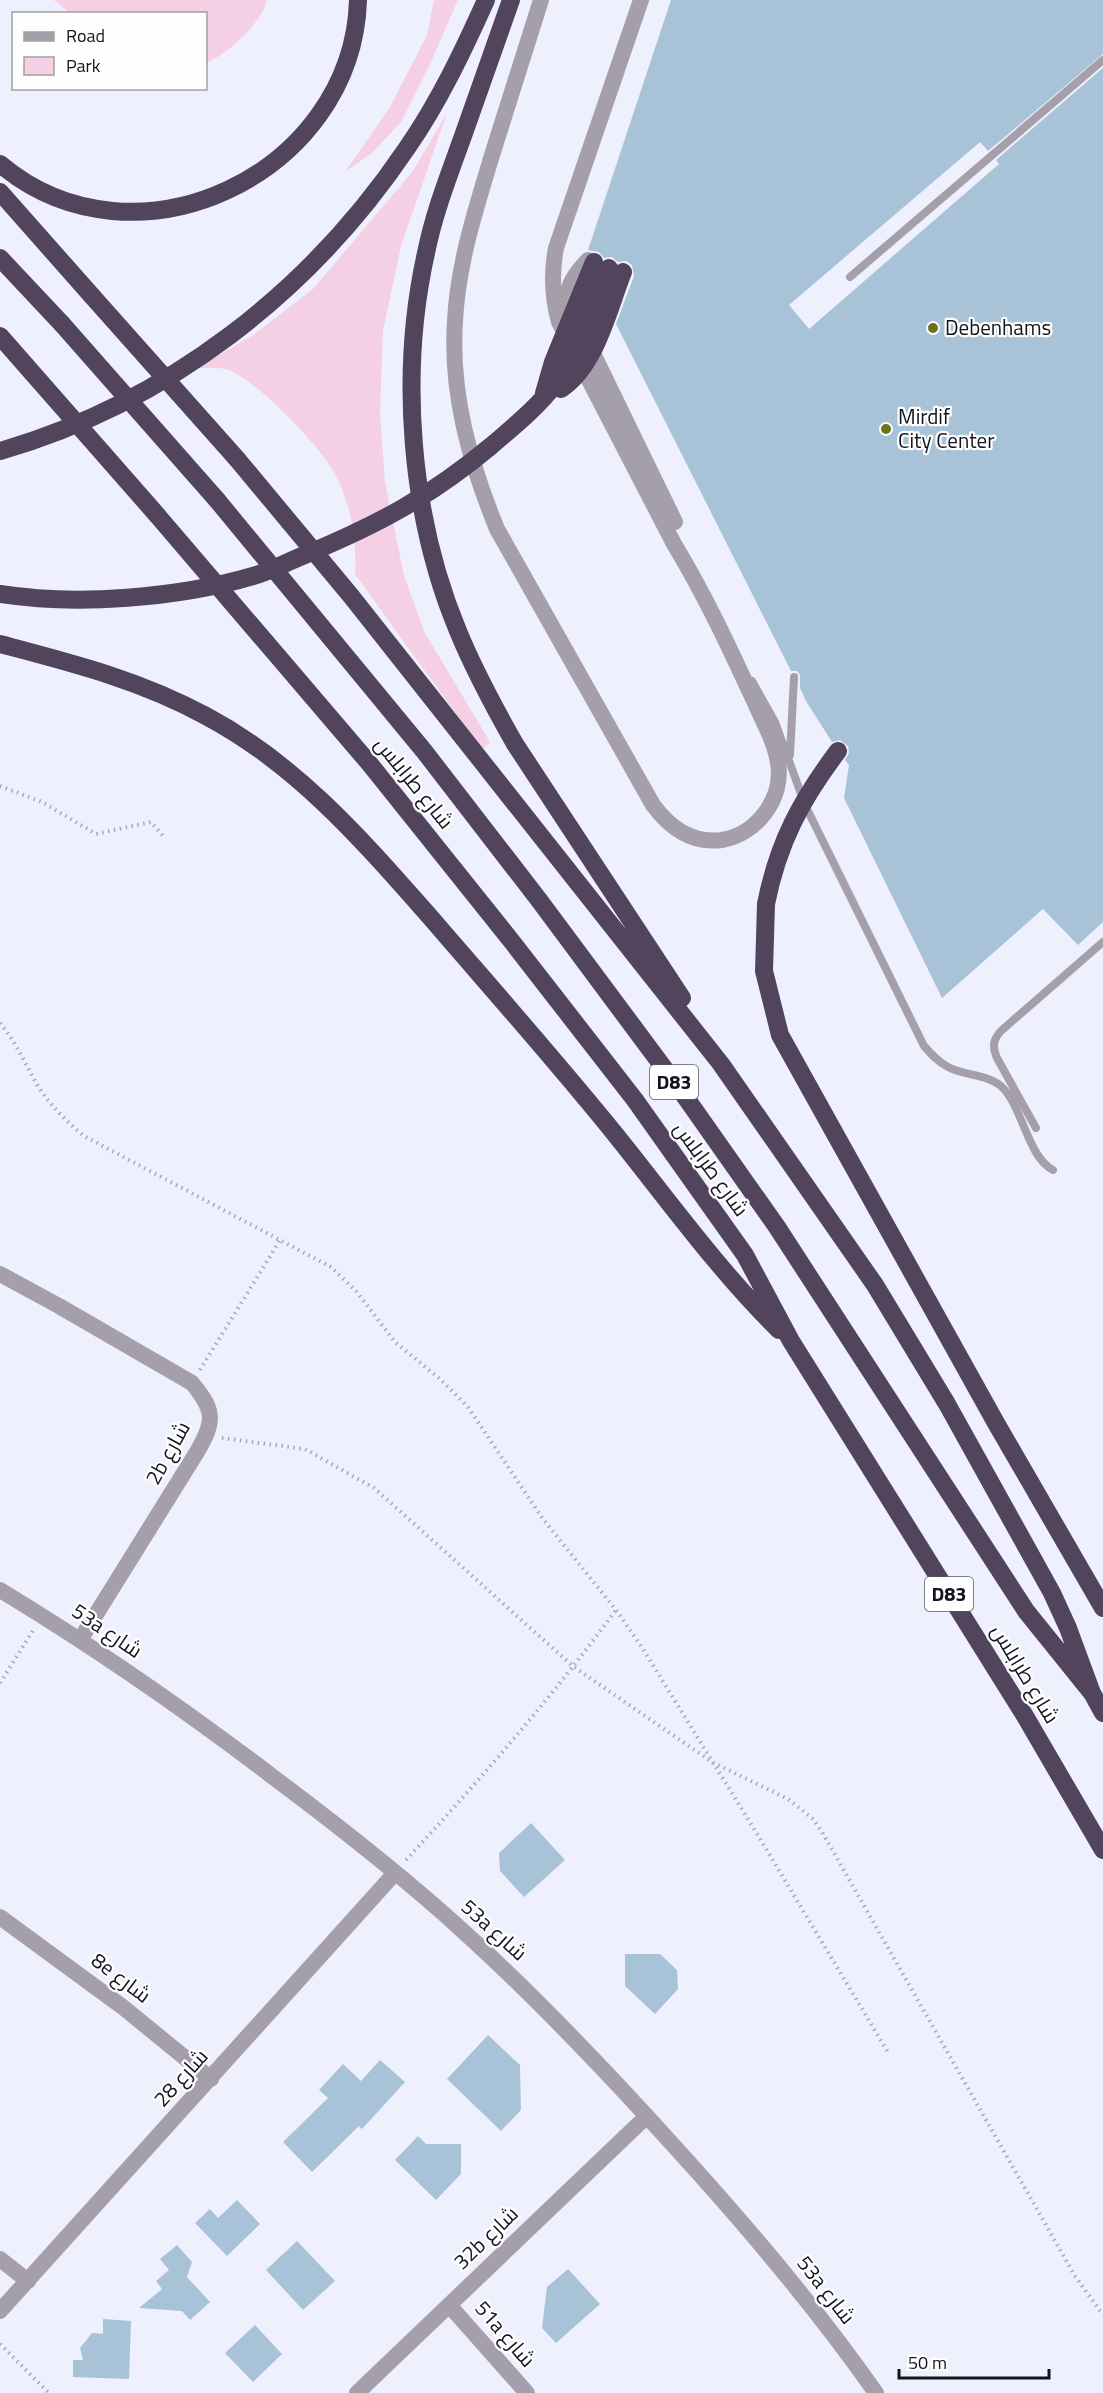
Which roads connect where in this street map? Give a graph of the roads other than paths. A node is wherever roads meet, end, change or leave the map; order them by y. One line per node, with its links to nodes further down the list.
1 (358, 0): 7 (highway)
2 (486, 0): 13 (highway)
3 (511, 0): 22 (highway)
4 (541, 0): 17 (street)
5 (641, 0): 14 (street)
6 (1103, 60): 11 (lane)
7 (0, 164)
8 (0, 192): 22 (highway, bridge)
9 (0, 258): 30 (highway, شارع طرابلس / D83, bridge)
10 (603, 266): 14 (street); 15 (highway, bridge)
11 (850, 277)
12 (0, 336): 26 (highway, شارع طرابلس / D83, bridge)
13 (0, 451)
14 (692, 572): 17 (street)
15 (0, 594)
16 (0, 644): 26 (highway)
17 (732, 654): 20 (lane)
18 (794, 677): 20 (lane)
19 (838, 751): 28 (highway, bridge)
20 (789, 759): 24 (lane)
21 (1103, 942): 23 (lane)
22 (721, 1064): 30 (highway)
23 (1036, 1128)
24 (1053, 1170)
25 (0, 1274): 29 (street, 2b شارع)
26 (791, 1341): 32 (highway, شارع طرابلس / D83)
27 (0, 1590): 29 (street, 53a شارع)
28 (1103, 1608)
29 (80, 1640): 33 (street, 53a شارع)
30 (1092, 1693): 31 (highway, شارع طرابلس / D83)
31 (1103, 1713)
32 (1103, 1850)
33 (395, 1873): 35 (street, شارع 28); 36 (street, 53a شارع)
34 (0, 1917): 35 (street, 8e شارع)
35 (210, 2079): 38 (street, شارع 28)
36 (647, 2116): 39 (street, 32b شارع); 43 (street, 53a شارع)
37 (0, 2259): 38 (street)
38 (28, 2281): 40 (street, شارع 28)
39 (449, 2305): 41 (street, 32b شارع); 42 (street, 51a شارع)
40 (0, 2312)
41 (357, 2393)
42 (527, 2393)
43 (876, 2393)

